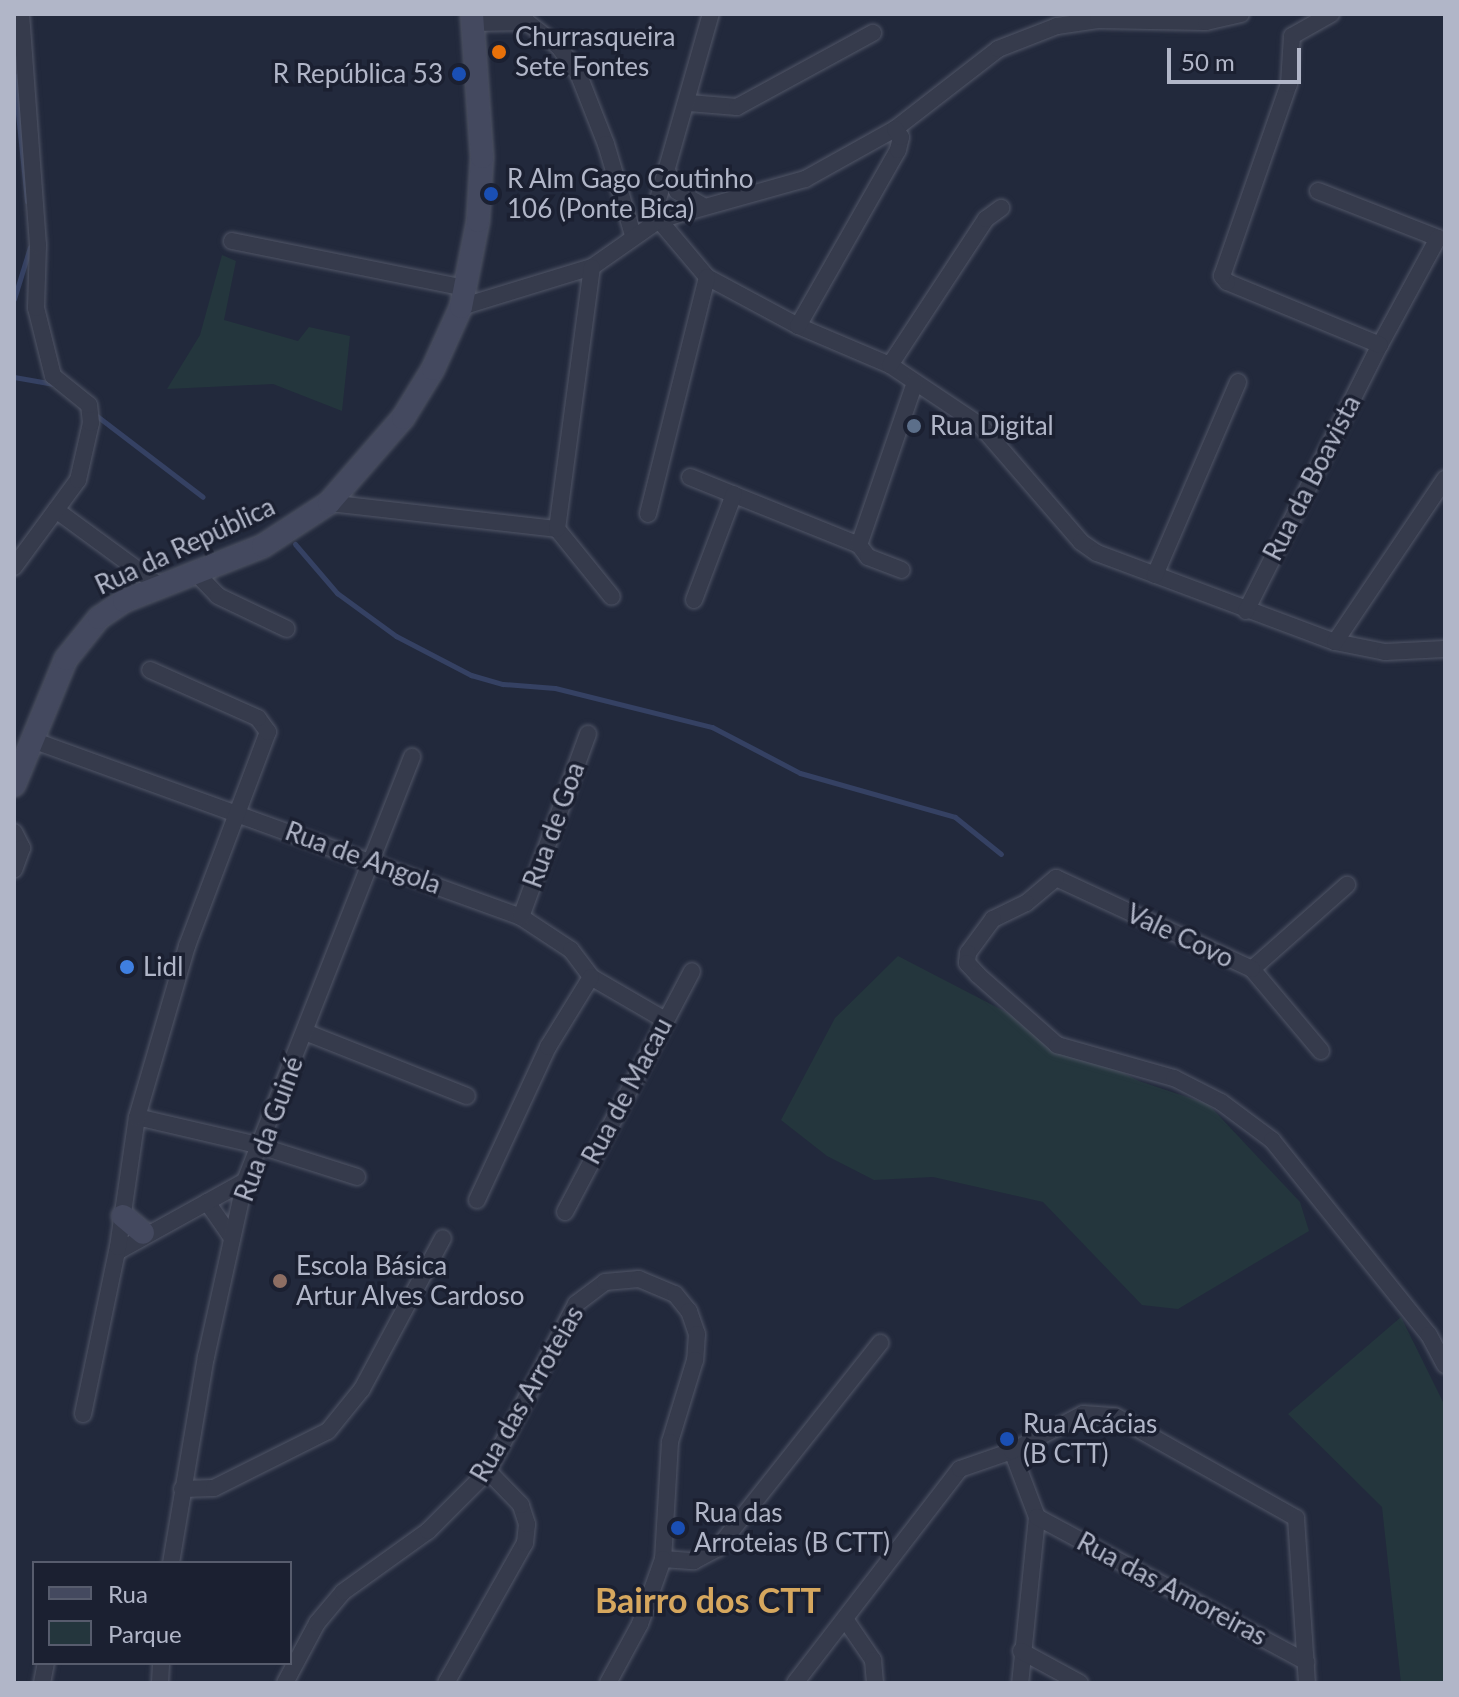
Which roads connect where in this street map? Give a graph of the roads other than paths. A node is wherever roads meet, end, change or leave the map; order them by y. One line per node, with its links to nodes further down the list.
1 (21, 14): 28 (street)
2 (711, 14): 7 (street)
3 (1241, 14): 8 (street)
4 (1331, 14): 20 (street)
5 (472, 18): 14 (street); 18 (main road, Rua da República)
6 (873, 33): 7 (street)
7 (689, 103): 9 (street)
8 (895, 129): 11 (street); 19 (street)
9 (666, 169): 11 (street); 13 (street)
10 (1318, 191): 20 (street, Rua da Boavista)
11 (701, 205): 13 (street)
12 (1001, 208): 21 (street)
13 (655, 222): 14 (street); 17 (street)
14 (633, 235): 16 (street)
15 (232, 241): 18 (street)
16 (592, 267): 18 (street); 30 (street)
17 (707, 277): 19 (street); 29 (street)
18 (463, 297): 27 (main road, Rua da República)
19 (798, 326): 21 (street)
20 (1380, 345): 39 (street, Rua da Boavista)
21 (890, 365): 22 (street)
22 (915, 382): 31 (street); 35 (street)
23 (1238, 382): 35 (street)
24 (690, 477): 26 (street)
25 (1445, 479): 41 (street)
26 (734, 494): 31 (street); 38 (street)
27 (329, 503): 30 (street); 34 (main road, Rua da República)
28 (56, 510): 32 (street); 36 (street)
29 (648, 514)
30 (557, 529): 37 (street)
31 (859, 545): 33 (street)
32 (14, 567)
33 (902, 570)
34 (197, 574): 36 (main road, Rua da República); 40 (street)
35 (1155, 575): 39 (street)
36 (160, 586): 45 (main road, Rua da República)
37 (612, 597)
38 (694, 600)
39 (1246, 611): 41 (street)
40 (287, 629)
41 (1335, 642): 42 (street)
42 (1445, 649)
43 (150, 670): 48 (street)
44 (588, 734): 53 (street, Rua de Goa)
45 (35, 741): 47 (main road, Rua da República); 48 (street, Rua de Angola)
46 (412, 757): 50 (street, Rua da Guiné)
47 (14, 785)
48 (237, 811): 50 (street, Rua de Angola); 61 (street)
49 (14, 832): 51 (street)
50 (369, 860): 53 (street, Rua de Angola); 58 (street, Rua da Guiné)
51 (14, 870)
52 (1347, 885): 54 (street)
53 (521, 917): 56 (street, Rua de Angola)
54 (1252, 969): 59 (street, Vale Covo); 74 (street, Vale Covo)
55 (692, 971): 57 (street, Rua de Macau)
56 (591, 977): 57 (street, Rua de Angola); 65 (street)
57 (665, 1020): 67 (street, Rua de Macau)
58 (305, 1032): 60 (street); 62 (street, Rua da Guiné)
59 (1321, 1051)
60 (467, 1096)
61 (137, 1117): 62 (street); 68 (street)
62 (257, 1145): 63 (street); 64 (street, Rua da Guiné)
63 (357, 1177)
64 (245, 1181): 66 (street); 70 (street, Rua da Guiné)
65 (477, 1200)
66 (207, 1202): 69 (street); 70 (street)
67 (565, 1212)
68 (123, 1216): 69 (main road); 72 (street)
69 (143, 1233): 72 (street)
70 (232, 1238): 78 (street, Rua da Guiné)
71 (443, 1238): 78 (street)
72 (117, 1252): 75 (street)
73 (880, 1343): 80 (street)
74 (1445, 1365)
75 (83, 1414)
76 (1012, 1451): 79 (street); 82 (street); 84 (street)
77 (488, 1471): 80 (street, Rua das Arroteias); 85 (street, Rua das Arroteias); 86 (street)
78 (182, 1489): 81 (street, Rua da Guiné)
79 (1037, 1517): 83 (street); 84 (street, Rua das Amoreiras)
80 (663, 1559): 87 (street, Rua das Arroteias)
81 (169, 1561)
82 (845, 1619): 88 (street); 89 (street)
83 (1021, 1651): 90 (street); 91 (street)
84 (1306, 1662): 92 (street)
85 (285, 1683)
86 (446, 1683)
87 (608, 1683)
88 (795, 1683)
89 (875, 1683)
90 (1020, 1683)
91 (1080, 1683)
92 (1307, 1683)

